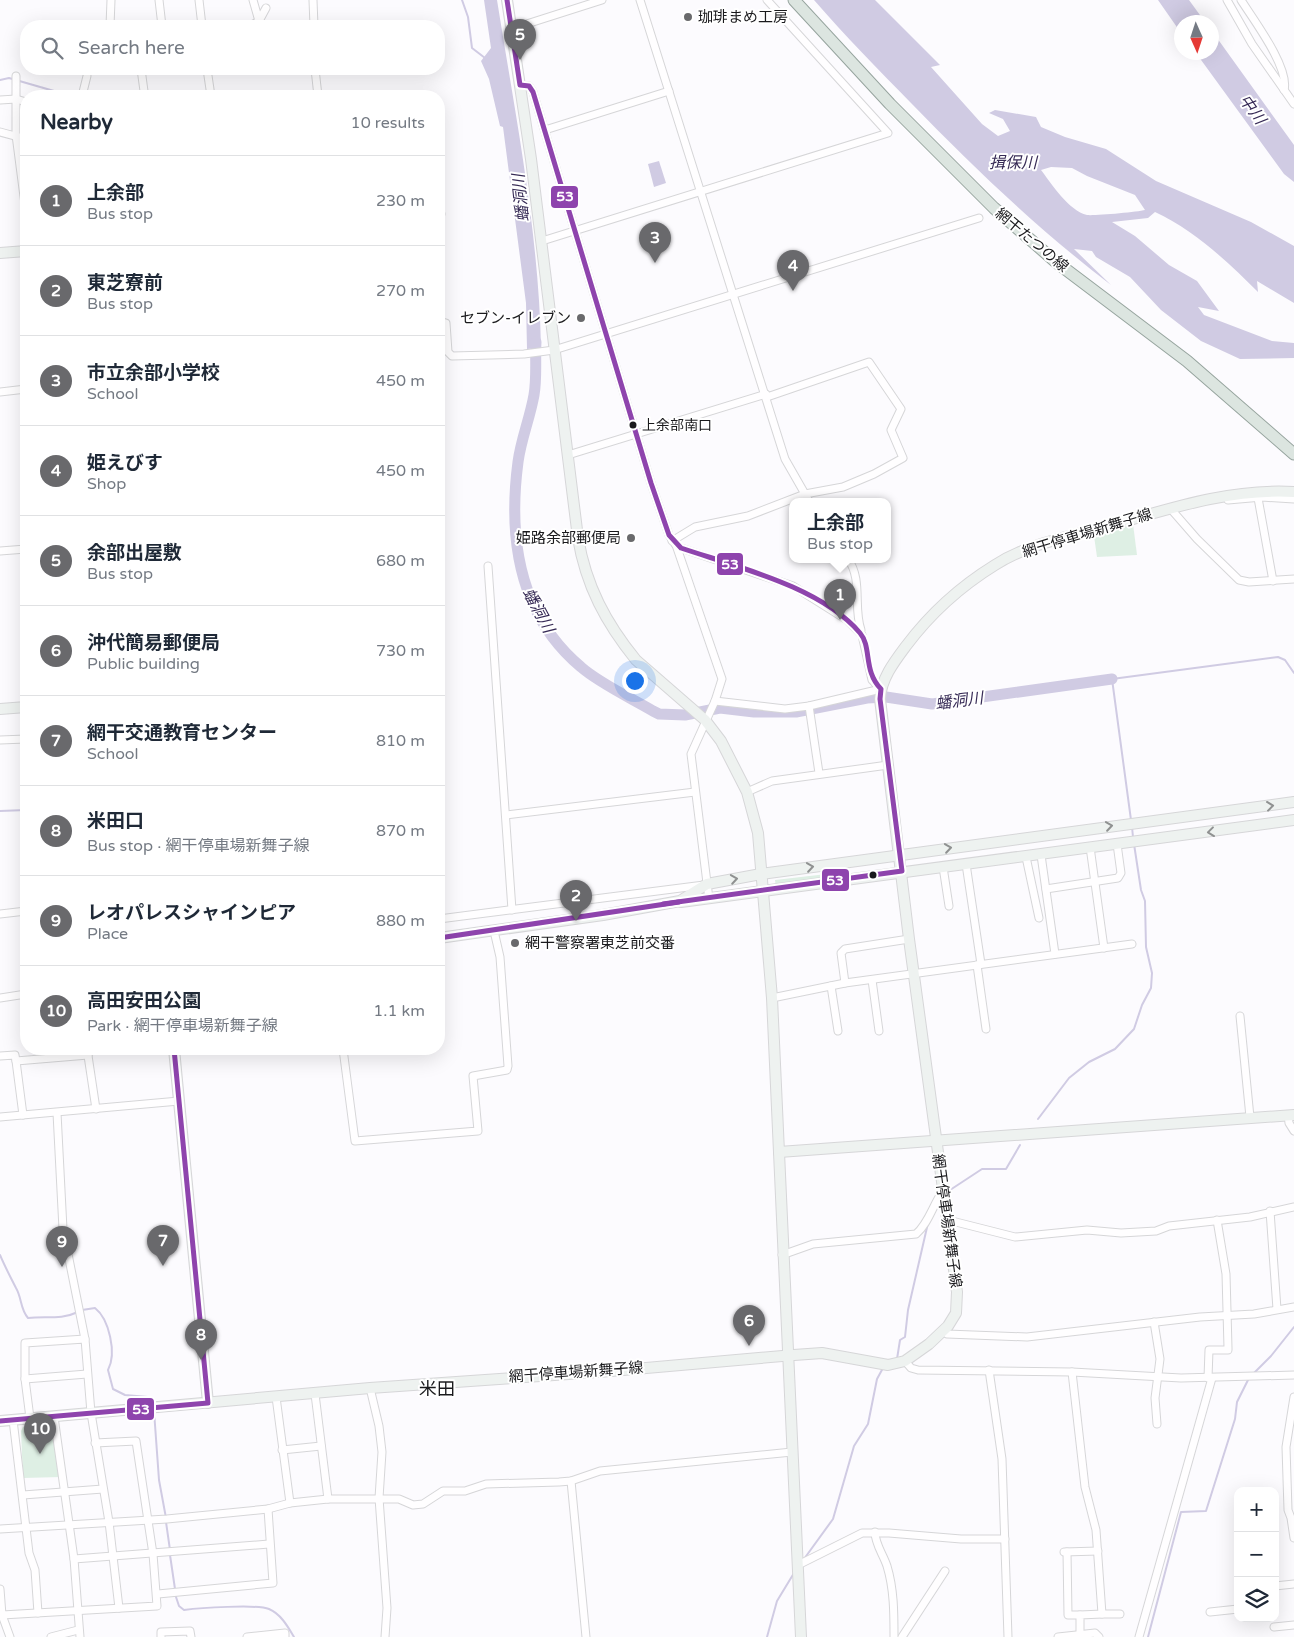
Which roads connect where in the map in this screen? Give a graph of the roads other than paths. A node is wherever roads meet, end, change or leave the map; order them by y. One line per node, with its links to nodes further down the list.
1 (111, 0): 14 (street)
2 (159, 0): 15 (street)
3 (199, 0): 16 (street)
4 (254, 0): 17 (street)
5 (313, 0): 19 (street)
6 (507, 0): 20 (street)
7 (602, 0): 20 (street)
8 (640, 0): 32 (street)
9 (767, 0): 42 (street)
10 (794, 0): 56 (main road, 網干たつの線)
11 (1227, 0): 31 (street)
12 (1241, 0): 31 (street)
13 (266, 8): 18 (street)
14 (110, 20)
15 (161, 20)
16 (201, 20)
17 (258, 20)
18 (259, 20)
19 (314, 20)
20 (511, 29): 26 (street)
21 (142, 75): 28 (street)
22 (208, 75): 29 (street)
23 (316, 75): 30 (street)
24 (88, 76): 27 (street)
25 (16, 79): 33 (street)
26 (520, 85): 37 (street); 45 (street)
27 (83, 90)
28 (144, 90)
29 (210, 90)
30 (317, 90)
31 (1284, 90): 36 (street)
32 (669, 91): 37 (street); 42 (street)
33 (16, 99): 34 (street); 35 (street); 39 (street)
34 (0, 100)
35 (20, 100)
36 (1294, 104)
37 (545, 130): 44 (street)
38 (0, 132): 39 (street)
39 (16, 135): 40 (street); 41 (street)
40 (20, 139)
41 (20, 166)
42 (701, 193): 44 (street); 48 (street)
43 (979, 218): 48 (street)
44 (575, 232): 45 (street); 50 (street)
45 (542, 241): 51 (street)
46 (20, 251): 47 (street)
47 (0, 253)
48 (733, 294): 50 (street); 54 (street)
49 (445, 323): 51 (street)
50 (606, 333): 51 (street); 55 (street)
51 (554, 350): 57 (street)
52 (20, 390): 53 (street)
53 (0, 392)
54 (766, 395): 55 (street); 59 (street); 59 (street)
55 (636, 434): 57 (street); 67 (street)
56 (1294, 454)
57 (568, 455): 80 (street)
58 (1294, 492): 60 (street, 網干停車場新舞子線)
59 (805, 494): 61 (street); 62 (street)
60 (1218, 496): 63 (street); 66 (street, 網干停車場新舞子線)
61 (795, 498)
62 (807, 498)
63 (1258, 498): 64 (street); 73 (street)
64 (1294, 499)
65 (789, 500): 67 (street)
66 (1170, 508): 73 (street); 75 (street, 網干停車場新舞子線)
67 (674, 543): 74 (street); 76 (street)
68 (20, 549): 69 (street)
69 (0, 551)
70 (851, 563): 74 (street)
71 (488, 566): 88 (street)
72 (1294, 579): 73 (street)
73 (1273, 581)
74 (862, 635): 75 (street)
75 (880, 694): 79 (street); 83 (street, 網干停車場新舞子線)
76 (715, 701): 79 (street); 80 (street)
77 (20, 707): 78 (street)
78 (0, 709)
79 (810, 710): 84 (street)
80 (703, 723): 85 (street); 86 (street)
81 (20, 739): 82 (street)
82 (0, 740)
83 (888, 765): 84 (street); 92 (street, 網干停車場新舞子線)
84 (819, 773): 86 (street)
85 (695, 792): 88 (street); 100 (street)
86 (747, 792): 98 (street)
87 (1294, 802): 92 (street, one-way to 87)
88 (506, 815): 106 (street)
89 (1294, 820): 90 (street, one-way to 90)
90 (1117, 844): 91 (street); 99 (street)
91 (1090, 847): 93 (street); 99 (street)
92 (900, 854): 97 (street, 網干停車場新舞子線); 98 (street, one-way to 92)
93 (1041, 855): 94 (street); 101 (street)
94 (1026, 857): 95 (street); 110 (street)
95 (966, 864): 96 (street); 117 (street)
96 (943, 867): 97 (street); 105 (street)
97 (902, 872): 102 (street); 113 (street, 網干停車場新舞子線)
98 (761, 874): 100 (street, one-way to 98); 102 (street)
99 (1095, 882): 101 (street); 115 (street)
100 (707, 884): 103 (street); 104 (street); 106 (street)
101 (1046, 888): 116 (street)
102 (764, 891): 103 (street); 124 (street)
103 (709, 899): 104 (street)
104 (663, 904): 111 (street)
105 (949, 906)
106 (512, 910): 109 (street)
107 (20, 912): 108 (street)
108 (0, 914)
109 (445, 918)
110 (1039, 918)
111 (494, 931): 112 (street); 132 (street)
112 (445, 937)
113 (909, 939): 118 (street, 網干停車場新舞子線); 120 (street)
114 (1132, 944): 115 (street)
115 (1104, 948): 116 (street)
116 (1055, 954): 117 (street)
117 (979, 965): 118 (street); 126 (street)
118 (913, 974): 119 (street); 143 (street, 網干停車場新舞子線)
119 (872, 980): 120 (street); 128 (street)
120 (845, 983): 121 (street)
121 (831, 986): 124 (street); 127 (street)
122 (20, 995): 123 (street)
123 (0, 998)
124 (772, 998): 144 (street)
125 (1240, 1016): 141 (street)
126 (986, 1029)
127 (838, 1031)
128 (879, 1031)
129 (63, 1055): 134 (street)
130 (87, 1055): 136 (street)
131 (175, 1055): 135 (street)
132 (344, 1055)
133 (0, 1056): 134 (street)
134 (16, 1061): 138 (street)
135 (179, 1101): 136 (street); 170 (street)
136 (96, 1109): 137 (street)
137 (57, 1113): 138 (street); 156 (street)
138 (23, 1115): 140 (street)
139 (1291, 1115): 141 (street); 142 (street)
140 (0, 1117)
141 (1250, 1117): 143 (street)
142 (1294, 1131)
143 (936, 1139): 144 (street, 網干停車場新舞子線); 145 (street, 網干停車場新舞子線)
144 (779, 1152): 150 (street)
145 (943, 1191): 149 (street, 網干停車場新舞子線); 150 (street)
146 (1294, 1207): 147 (street)
147 (1270, 1211): 148 (street); 152 (street)
148 (1217, 1220): 149 (street); 153 (street)
149 (948, 1222): 155 (street, 網干停車場新舞子線)
150 (782, 1254): 157 (street)
151 (1294, 1306): 152 (street)
152 (1277, 1309): 153 (street)
153 (1228, 1316): 154 (street); 164 (street)
154 (1154, 1322): 155 (street); 163 (street)
155 (944, 1331): 158 (street, 網干停車場新舞子線)
156 (85, 1339): 161 (street); 165 (street)
157 (788, 1355): 158 (street, 網干停車場新舞子線); 166 (street, 網干停車場新舞子線); 180 (street)
158 (905, 1361): 159 (street)
159 (989, 1370): 160 (street); 196 (street)
160 (1072, 1372): 163 (street); 198 (street)
161 (87, 1374): 165 (street); 171 (street)
162 (1294, 1375): 164 (street)
163 (1158, 1377): 164 (street); 176 (street)
164 (1210, 1378): 235 (street)
165 (25, 1379): 173 (street)
166 (370, 1388): 167 (street, 網干停車場新舞子線); 185 (street)
167 (315, 1394): 168 (street, 網干停車場新舞子線); 178 (street)
168 (276, 1397): 170 (street, 網干停車場新舞子線); 179 (street)
169 (1294, 1397): 195 (street)
170 (208, 1403): 171 (street, 網干停車場新舞子線)
171 (91, 1413): 172 (street, 網干停車場新舞子線); 177 (street)
172 (54, 1417): 173 (street, 網干停車場新舞子線); 183 (street)
173 (30, 1418): 174 (street, 網干停車場新舞子線)
174 (13, 1420): 175 (street, 網干停車場新舞子線); 184 (street)
175 (0, 1421)
176 (1157, 1424)
177 (95, 1443): 182 (street); 189 (street)
178 (321, 1446): 179 (street); 186 (street)
179 (282, 1450): 187 (street)
180 (792, 1452): 181 (street); 202 (street)
181 (571, 1481): 185 (street); 228 (street)
182 (103, 1489): 183 (street); 190 (street)
183 (65, 1492): 184 (street); 191 (street)
184 (23, 1495): 193 (street)
185 (379, 1498): 186 (street); 227 (street)
186 (328, 1499): 187 (street)
187 (290, 1503): 188 (street)
188 (268, 1509): 189 (street); 197 (street)
189 (147, 1520): 190 (street); 199 (street)
190 (109, 1522): 191 (street); 200 (street)
191 (69, 1524): 193 (street); 201 (street)
192 (0, 1527): 193 (street)
193 (27, 1528): 212 (street)
194 (876, 1532): 196 (street); 202 (street); 230 (street)
195 (1294, 1538)
196 (1005, 1539): 232 (street)
197 (269, 1544): 199 (street); 207 (street)
198 (1098, 1550): 213 (street); 216 (street)
199 (152, 1554): 200 (street); 207 (street)
200 (113, 1556): 201 (street); 208 (street)
201 (74, 1559): 210 (street)
202 (798, 1565): 229 (street)
203 (945, 1571): 231 (street)
204 (1294, 1584): 205 (street)
205 (1279, 1586)
206 (0, 1589): 215 (street)
207 (158, 1594): 208 (street)
208 (118, 1608): 210 (street)
209 (1234, 1609): 211 (street)
210 (78, 1611): 212 (street); 220 (street)
211 (1210, 1612)
212 (38, 1613): 215 (street)
213 (1102, 1614): 214 (street); 216 (street)
214 (1120, 1614)
215 (2, 1615): 221 (street)
216 (1080, 1615): 219 (street)
217 (1294, 1625): 218 (street)
218 (1274, 1627)
219 (1080, 1633): 233 (street); 234 (street)
220 (79, 1634): 222 (street)
221 (10, 1637)
222 (51, 1637)
223 (161, 1637): 224 (street)
224 (191, 1637)
225 (247, 1637): 226 (street)
226 (285, 1637)
227 (385, 1637)
228 (586, 1637)
229 (801, 1637)
230 (894, 1637)
231 (902, 1637)
232 (1008, 1637)
233 (1058, 1637)
234 (1099, 1637)
235 (1139, 1637)

